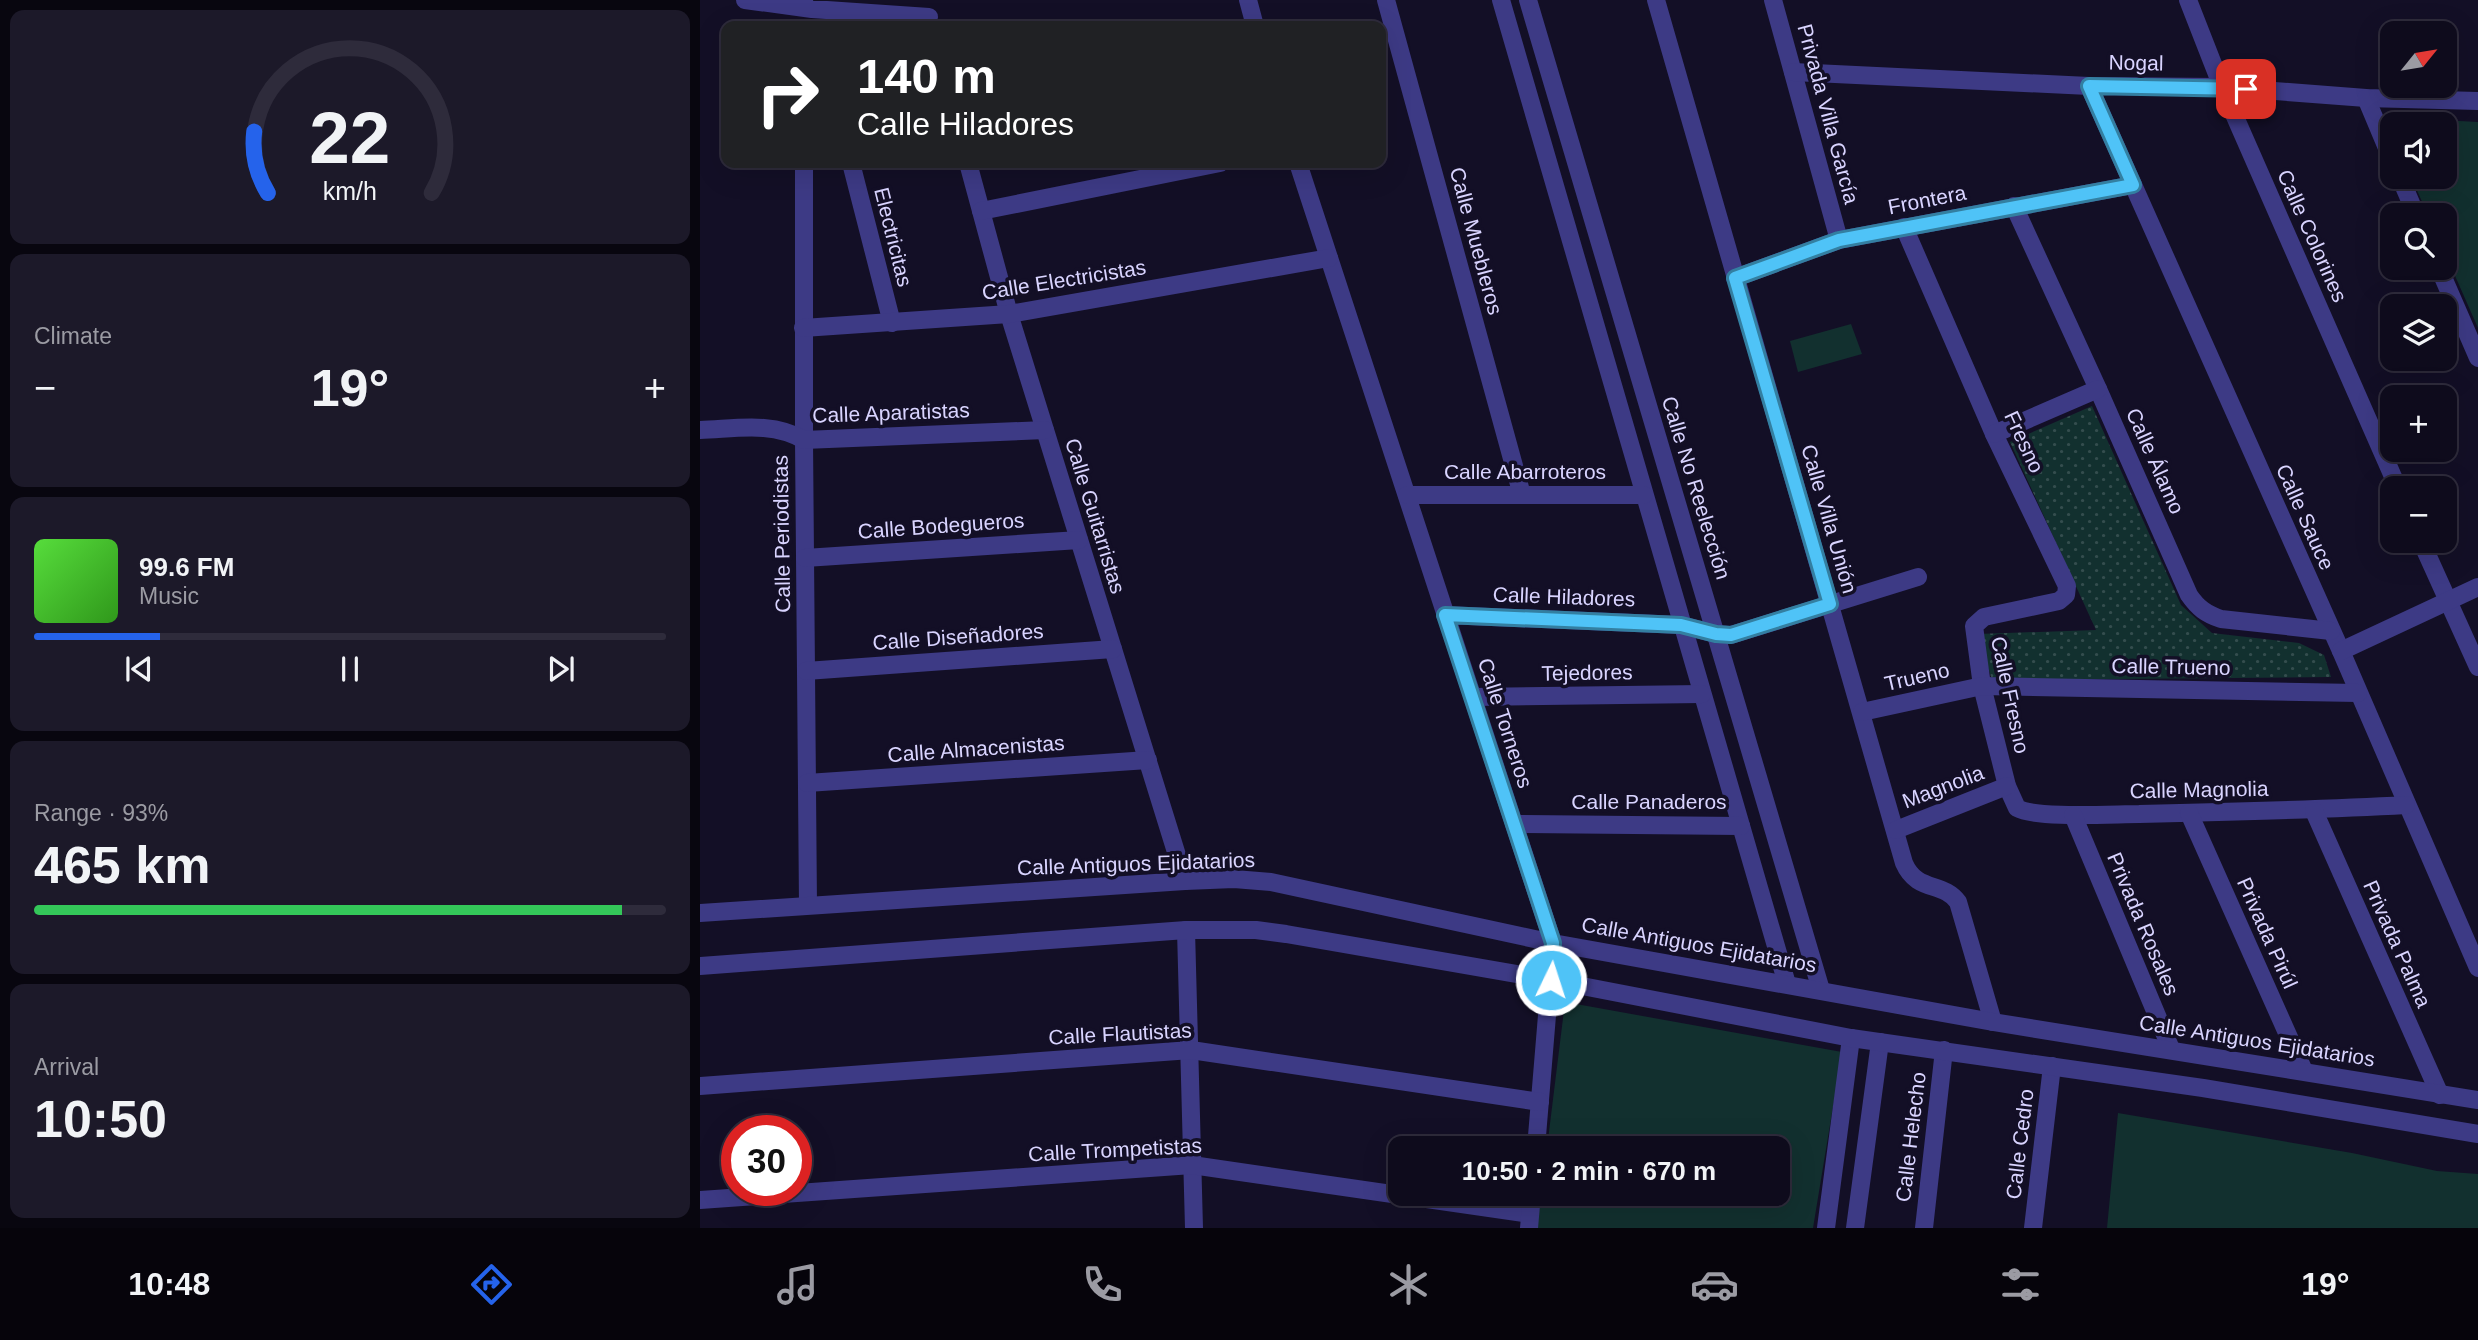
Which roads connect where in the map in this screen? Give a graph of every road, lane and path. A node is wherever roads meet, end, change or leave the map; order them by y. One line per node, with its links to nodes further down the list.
1 (745, 0): 10 (street)
2 (1248, 0): 11 (street)
3 (1386, 0): 42 (street, Calle Muebleros)
4 (1501, 0): 43 (street)
5 (1528, 0): 55 (street, Calle No Reelección)
6 (1656, 0): 29 (street, Calle Villa Unión)
7 (1773, 0): 12 (street, Privada Villa García)
8 (2188, 0): 14 (street, Calle Colorines)
9 (928, 14): 10 (street)
10 (814, 18)
11 (1254, 21)
12 (1793, 72): 13 (street, Nogal); 27 (street, Privada Villa García)
13 (2089, 86): 14 (street, Nogal); 23 (street, Calle Sauce)
14 (2222, 88): 15 (street, Nogal); 40 (street, Calle Colorines)
15 (2366, 98): 16 (street, Nogal); 17 (street)
16 (2478, 101)
17 (2380, 131)
18 (804, 168): 33 (street, Calle Periodistas)
19 (852, 168): 32 (street, Electricitas)
20 (969, 168): 25 (street, Calle Guitarristas)
21 (1195, 168): 25 (street)
22 (1300, 168): 28 (street, Calle Torneros)
23 (2133, 185): 24 (street, Frontera); 54 (street, Calle Sauce)
24 (2014, 206): 26 (street, Frontera); 35 (street, Calle Álamo)
25 (981, 211): 31 (street, Calle Guitarristas)
26 (1904, 227): 27 (street, Frontera); 38 (street, Fresno)
27 (1839, 240): 29 (street, Frontera)
28 (1329, 258): 31 (street, Calle Electricistas); 41 (street, Calle Torneros)
29 (1735, 278): 50 (street, Calle Villa Unión)
30 (2444, 280): 34 (street)
31 (1009, 314): 32 (street, Calle Electricistas); 37 (street, Calle Guitarristas)
32 (892, 323): 33 (street, Calle Electricistas)
33 (803, 328): 39 (street, Calle Periodistas)
34 (2478, 358)
35 (2098, 389): 38 (street); 54 (street, Calle Álamo)
36 (700, 430): 39 (street, Calle Aparatistas)
37 (1045, 430): 39 (street, Calle Aparatistas); 44 (street, Calle Guitarristas)
38 (1994, 434): 52 (street, Fresno)
39 (804, 440): 46 (street, Calle Periodistas)
40 (2393, 476)
41 (1406, 495): 42 (street, Calle Abarroteros); 51 (street, Calle Torneros)
42 (1522, 495): 43 (street, Calle Abarroteros)
43 (1644, 495): 53 (street)
44 (1079, 540): 46 (street, Calle Bodegueros); 56 (street, Calle Guitarristas)
45 (2426, 553): 49 (street)
46 (805, 558): 59 (street, Calle Periodistas)
47 (1918, 577): 50 (street)
48 (2478, 587): 49 (street)
49 (2448, 601): 57 (street); 58 (street)
50 (1830, 604): 55 (street); 64 (street, Calle Villa Unión)
51 (1445, 615): 53 (street, Calle Hiladores); 63 (street, Calle Torneros)
52 (1984, 617): 60 (street, Calle Fresno)
53 (1681, 625): 55 (street, Calle Hiladores); 62 (street)
54 (2331, 631): 57 (street, Calle Sauce)
55 (1716, 634): 84 (street, Calle No Reelección)
56 (1113, 649): 59 (street, Calle Diseñadores); 65 (street, Calle Guitarristas)
57 (2341, 651): 61 (street, Calle Sauce)
58 (2478, 667)
59 (806, 671): 66 (street, Calle Periodistas)
60 (1982, 686): 61 (street, Calle Trueno); 64 (street, Trueno); 67 (street, Calle Fresno)
61 (2358, 693): 68 (street, Calle Sauce)
62 (1702, 694): 63 (street, Tejedores); 73 (street)
63 (1473, 697): 72 (street, Calle Torneros)
64 (1862, 712): 74 (street, Calle Villa Unión)
65 (1148, 760): 66 (street, Calle Almacenistas); 75 (street, Calle Guitarristas)
66 (807, 783): 76 (street, Calle Periodistas)
67 (2007, 786): 71 (street, Calle Magnolia); 74 (street, Magnolia)
68 (2406, 805): 69 (street, Calle Magnolia); 81 (street, Calle Sauce)
69 (2314, 811): 70 (street, Calle Magnolia); 94 (street, Privada Palma)
70 (2189, 813): 71 (street, Calle Magnolia); 92 (street, Privada Pirúl)
71 (2073, 815): 88 (street, Privada Rosales)
72 (1514, 824): 73 (street, Calle Panaderos); 79 (street, Calle Torneros)
73 (1741, 826): 83 (street)
74 (1896, 830): 85 (street, Calle Villa Unión)
75 (1185, 881): 76 (street, Calle Antiguos Ejidatarios); 79 (street, Calle Antiguos Ejidatarios)
76 (808, 905): 77 (street, Calle Antiguos Ejidatarios)
77 (700, 913)
78 (1186, 930): 80 (street); 82 (street); 89 (street)
79 (1553, 943): 82 (street, Calle Torneros); 83 (street, Calle Antiguos Ejidatarios)
80 (700, 966)
81 (2478, 968)
82 (1551, 980): 86 (street); 96 (street, Calle Torneros)
83 (1787, 984): 84 (street, Calle Antiguos Ejidatarios)
84 (1821, 990): 85 (street, Calle Antiguos Ejidatarios)
85 (1993, 1022): 88 (street, Calle Antiguos Ejidatarios)
86 (1851, 1038): 87 (street); 103 (street)
87 (1880, 1042): 90 (street); 104 (street)
88 (2171, 1049): 92 (street, Calle Antiguos Ejidatarios)
89 (1191, 1050): 93 (street, Calle Flautistas); 96 (street, Calle Flautistas); 99 (street)
90 (1944, 1050): 91 (street); 105 (street, Calle Helecho)
91 (2052, 1066): 97 (street); 106 (street, Calle Cedro)
92 (2304, 1071): 94 (street, Calle Antiguos Ejidatarios)
93 (700, 1086)
94 (2440, 1095): 95 (street, Calle Antiguos Ejidatarios)
95 (2478, 1100)
96 (1540, 1101): 98 (street, Calle Torneros)
97 (2478, 1134)
98 (1537, 1136)
99 (1192, 1165): 100 (street, Calle Trompetistas); 101 (street, Calle Trompetistas); 102 (street)
100 (700, 1200)
101 (1530, 1221)
102 (1194, 1228)
103 (1826, 1228)
104 (1855, 1228)
105 (1924, 1228)
106 (2033, 1228)

